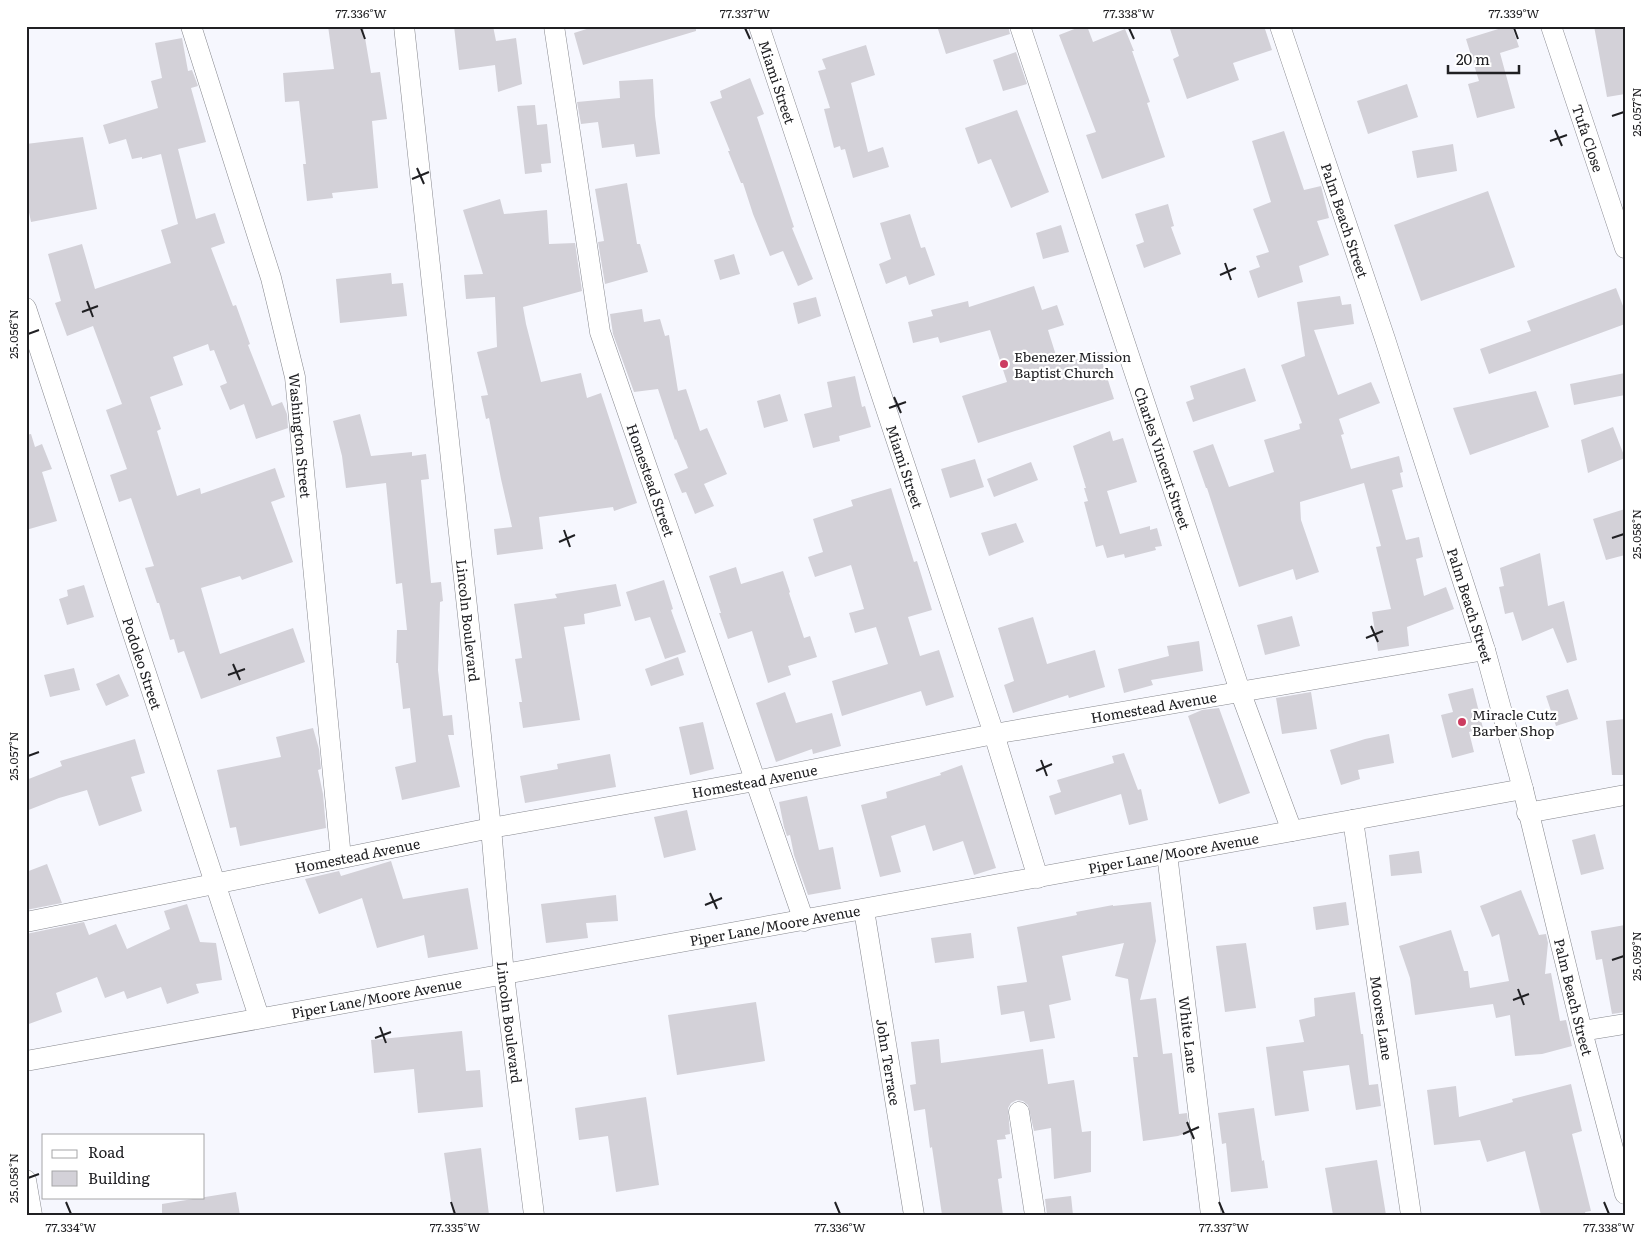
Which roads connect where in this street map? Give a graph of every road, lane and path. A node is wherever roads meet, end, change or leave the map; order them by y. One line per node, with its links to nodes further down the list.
1 (192, 26): 21 (street, Washington Street)
2 (404, 26): 18 (street, Lincoln Boulevard)
3 (554, 26): 13 (street, Homestead Street)
4 (759, 26): 12 (street, Miami Street)
5 (1020, 26): 11 (street, Charles Vincent Street)
6 (1280, 26): 10 (street, Palm Beach Street)
7 (1551, 26): 8 (street, Tufa Close)
8 (1625, 248)
9 (26, 308): 23 (street, Podoleo Street)
10 (1485, 650): 11 (street, Homestead Avenue); 14 (street, Palm Beach Street)
11 (1240, 691): 12 (street, Homestead Avenue); 19 (street, Charles Vincent Street)
12 (994, 734): 13 (street, Homestead Avenue); 22 (street, Miami Street)
13 (756, 781): 18 (street, Homestead Avenue); 25 (street, Homestead Street)
14 (1523, 789): 16 (street, Palm Beach Street); 17 (street, Piper Lane/Moore Avenue)
15 (1625, 795): 16 (street)
16 (1528, 813): 30 (street, Palm Beach Street)
17 (1354, 820): 19 (street, Piper Lane/Moore Avenue); 40 (street, Moores Lane)
18 (491, 828): 21 (street, Homestead Avenue); 27 (street, Lincoln Boulevard)
19 (1292, 831): 20 (street, Piper Lane/Moore Avenue)
20 (1167, 854): 22 (street, Piper Lane/Moore Avenue); 39 (street, White Lane)
21 (341, 858): 23 (street, Homestead Avenue)
22 (1038, 878): 24 (street, Piper Lane/Moore Avenue)
23 (216, 883): 26 (street, Homestead Avenue); 28 (street, Podoleo Street)
24 (864, 910): 25 (street, Piper Lane/Moore Avenue); 37 (street, John Terrace)
25 (804, 921): 27 (street, Piper Lane/Moore Avenue)
26 (26, 922)
27 (504, 975): 28 (street, Piper Lane/Moore Avenue); 36 (street, Lincoln Boulevard)
28 (259, 1017): 31 (street, Piper Lane/Moore Avenue)
29 (1625, 1024): 30 (street)
30 (1582, 1031): 34 (street, Palm Beach Street)
31 (26, 1061)
32 (1019, 1112): 38 (street)
33 (26, 1180): 35 (street)
34 (1625, 1194)
35 (32, 1215)
36 (534, 1215)
37 (914, 1215)
38 (1035, 1215)
39 (1212, 1215)
40 (1411, 1215)

